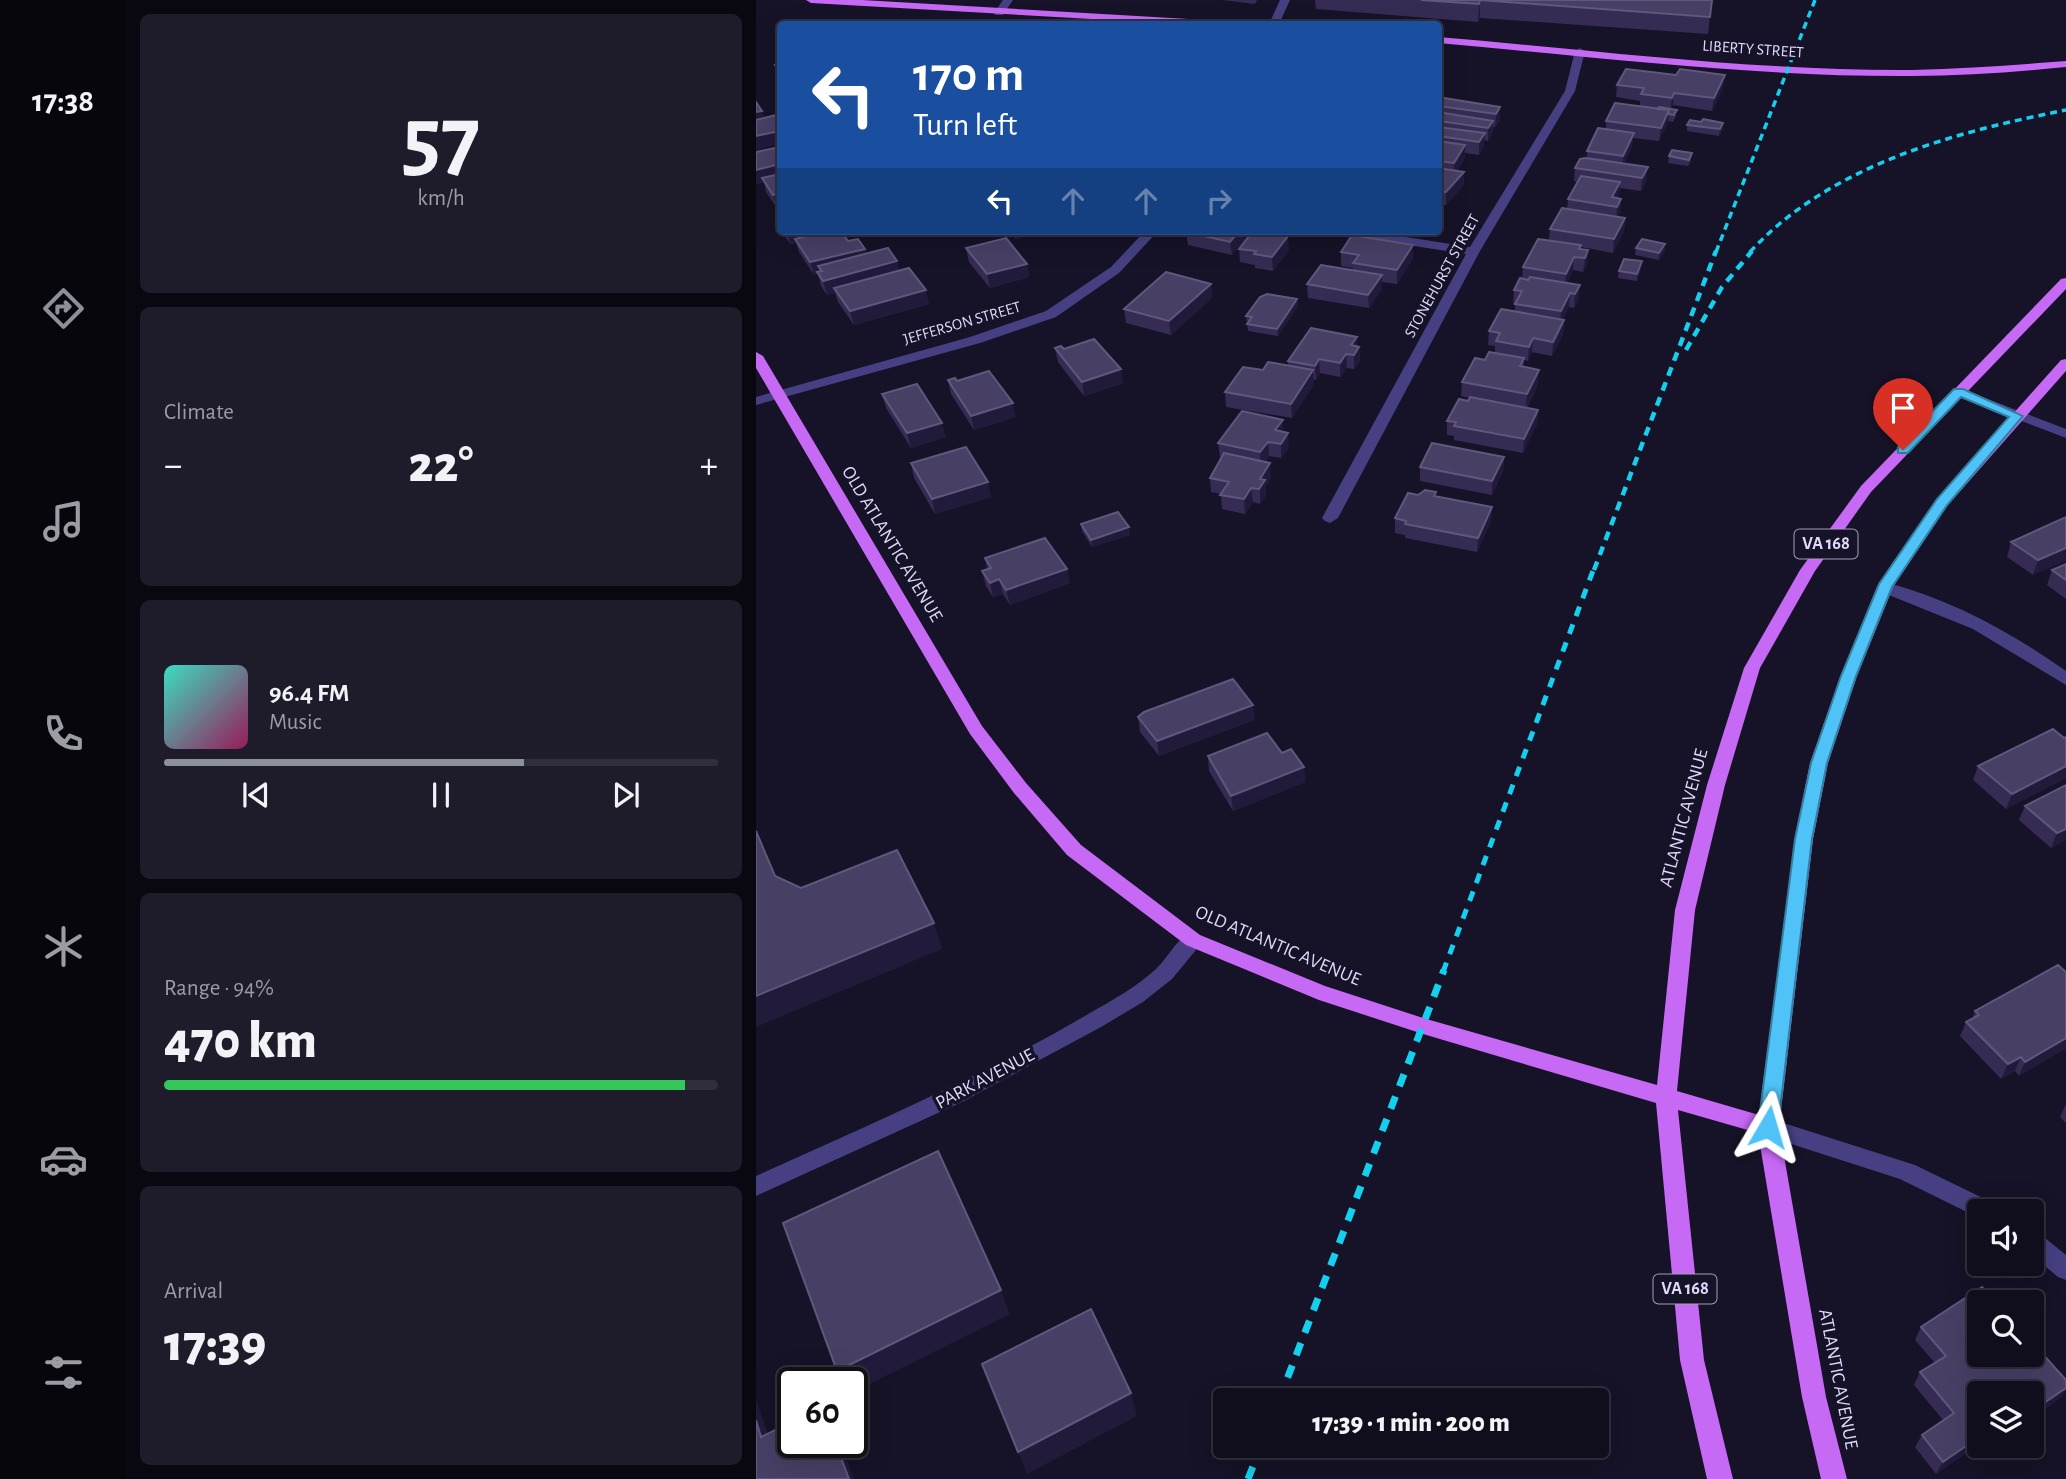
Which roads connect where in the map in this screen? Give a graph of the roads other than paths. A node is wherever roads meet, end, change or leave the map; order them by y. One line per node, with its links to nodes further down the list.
1 (811, 0): 4 (main road)
2 (1009, 0): 4 (street)
3 (1285, 0): 6 (street)
4 (999, 13): 5 (main road)
5 (1162, 21)
6 (1275, 21)
7 (1442, 40): 8 (main road, LIBERTY STREET)
8 (1580, 51): 9 (main road, LIBERTY STREET); 12 (street, STONEHURST STREET)
9 (2066, 64)
10 (1148, 235): 17 (street, JEFFERSON STREET)
11 (1369, 235): 12 (street)
12 (1474, 251): 21 (street, STONEHURST STREET)
13 (2066, 282): 16 (main road, ATLANTIC AVENUE / VA 168)
14 (756, 356): 17 (main road, OLD ATLANTIC AVENUE)
15 (2066, 363): 19 (main road, ATLANTIC AVENUE)
16 (1959, 392): 19 (street); 25 (main road, ATLANTIC AVENUE / VA 168)
17 (778, 395): 18 (street, JEFFERSON STREET); 24 (main road, OLD ATLANTIC AVENUE)
18 (756, 401)
19 (2017, 416): 20 (street); 22 (main road, ATLANTIC AVENUE)
20 (2066, 434)
21 (1330, 518)
22 (1885, 587): 23 (street); 26 (main road, ATLANTIC AVENUE)
23 (2066, 679)
24 (1193, 940): 25 (main road, OLD ATLANTIC AVENUE); 27 (street, PARK AVENUE)
25 (1666, 1097): 26 (main road, OLD ATLANTIC AVENUE); 31 (main road, ATLANTIC AVENUE / VA 168)
26 (1768, 1127): 28 (street); 32 (main road, ATLANTIC AVENUE)
27 (756, 1186)
28 (1967, 1199)
29 (2044, 1251): 30 (street)
30 (2066, 1269)
31 (1720, 1479)
32 (1834, 1479)

